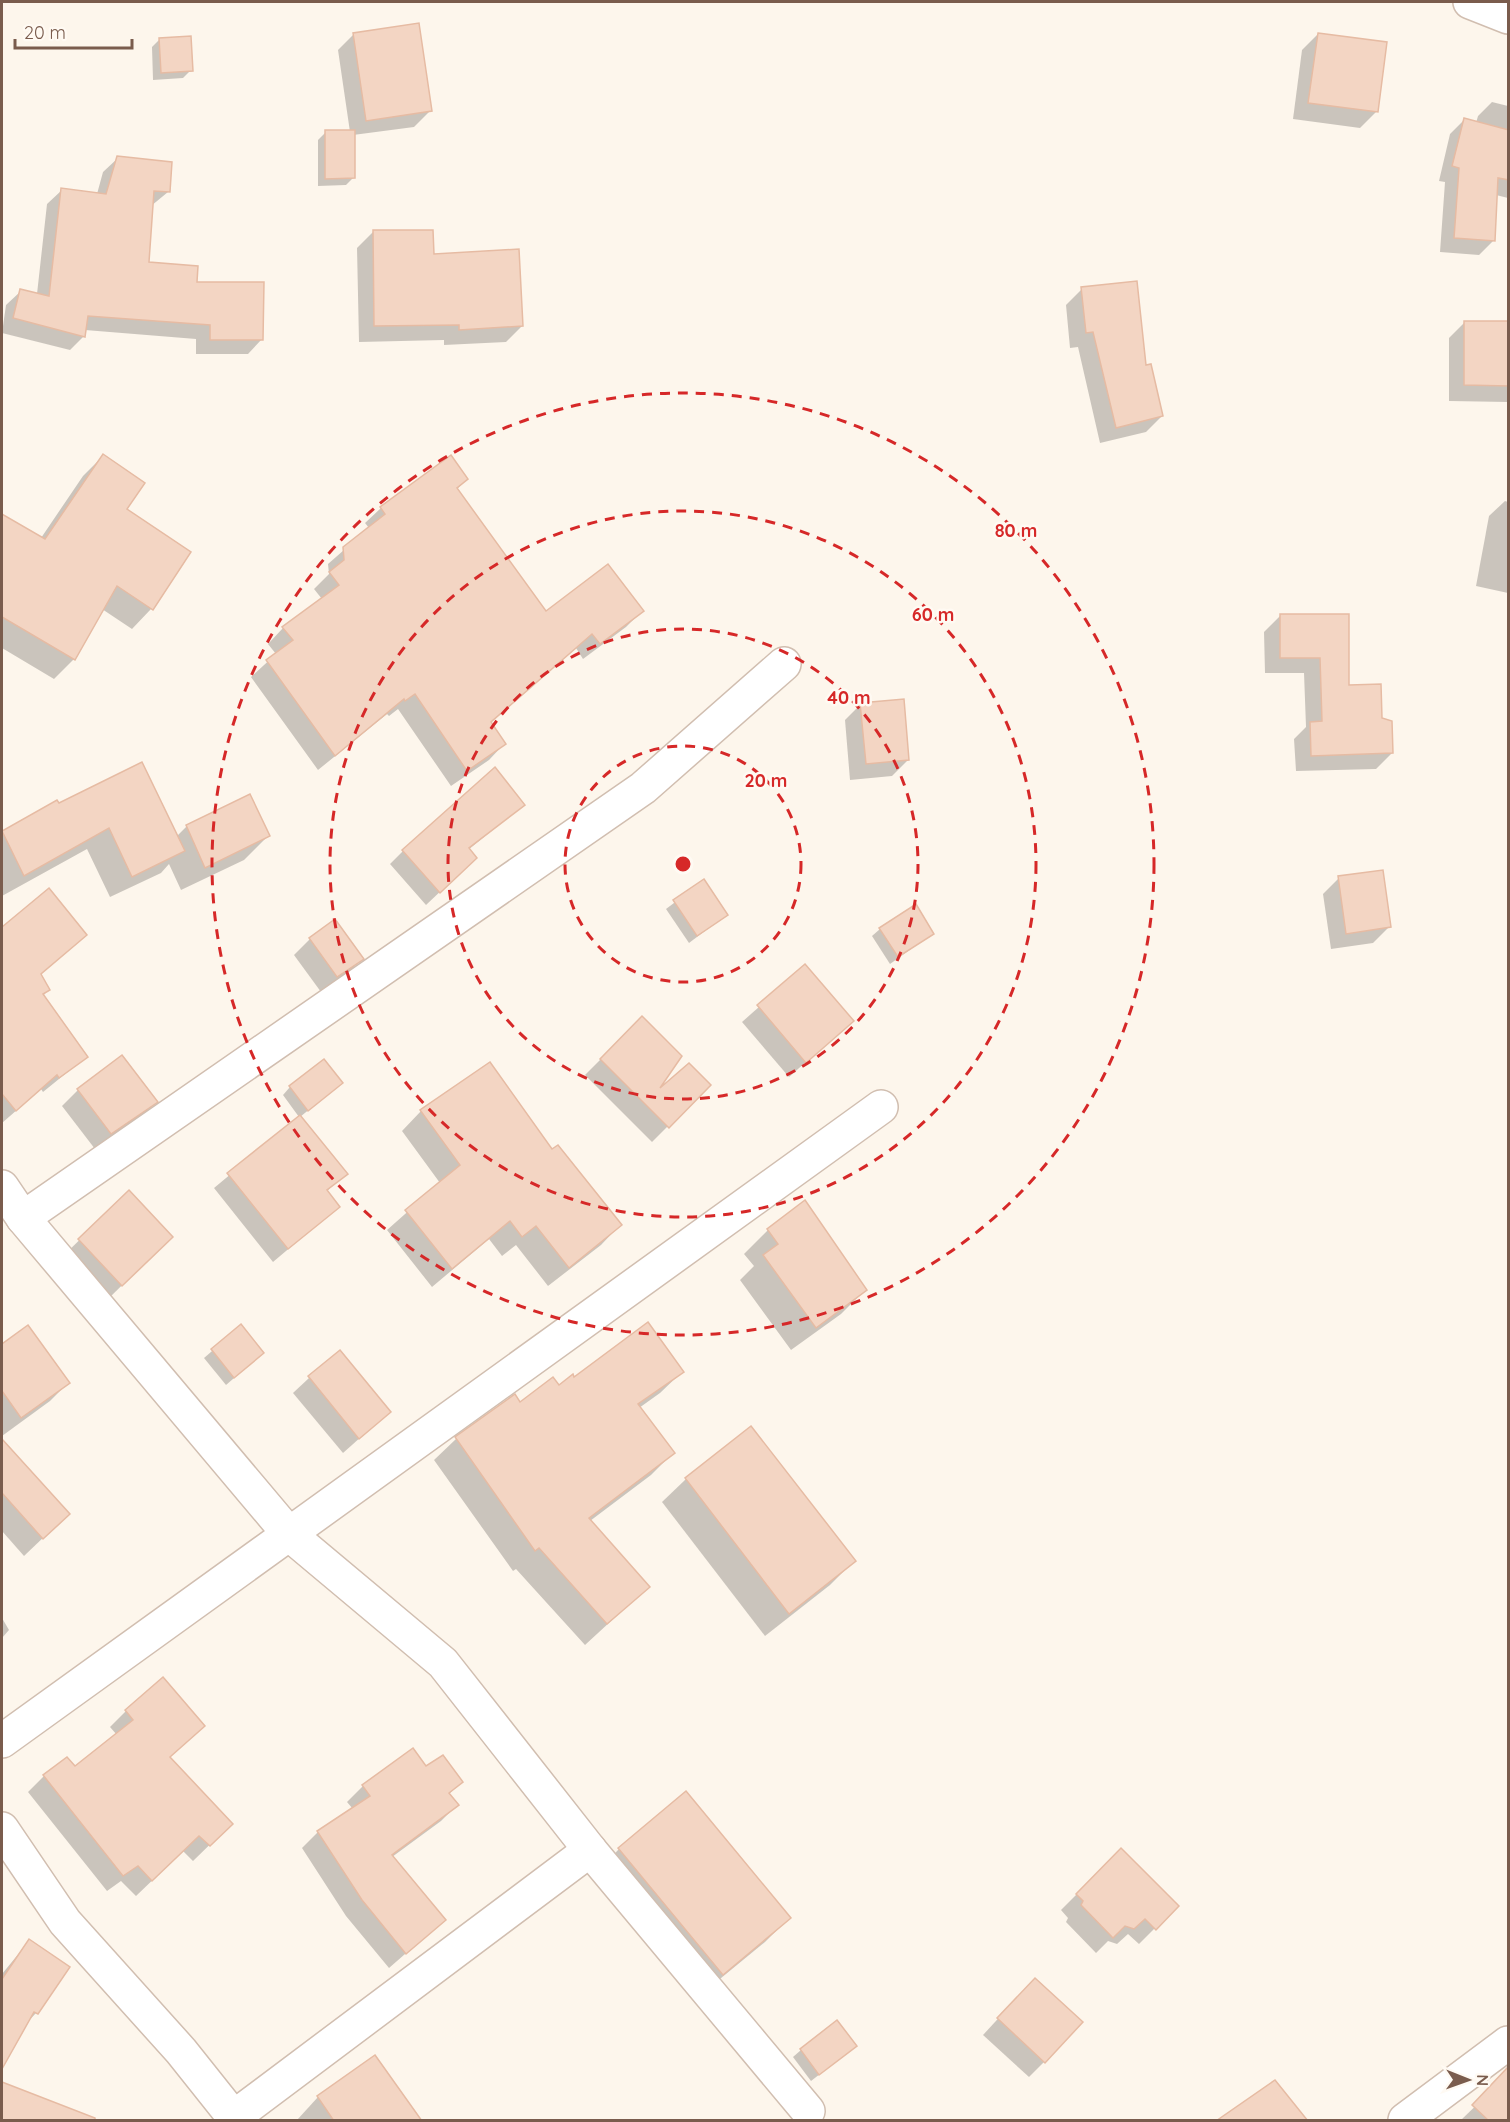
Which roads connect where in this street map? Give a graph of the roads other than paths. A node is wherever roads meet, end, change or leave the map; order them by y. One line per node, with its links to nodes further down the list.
1 (1470, 2): 2 (street)
2 (1509, 17)
3 (784, 664): 6 (street)
4 (880, 1107): 7 (street)
5 (2, 1187): 6 (street)
6 (23, 1218): 7 (street)
7 (289, 1534): 8 (street); 10 (street)
8 (2, 1741)
9 (2, 1828): 13 (street)
10 (590, 1850): 12 (street); 13 (street)
11 (1509, 2043): 14 (street)
12 (808, 2111)
13 (235, 2119)
14 (1405, 2121)

